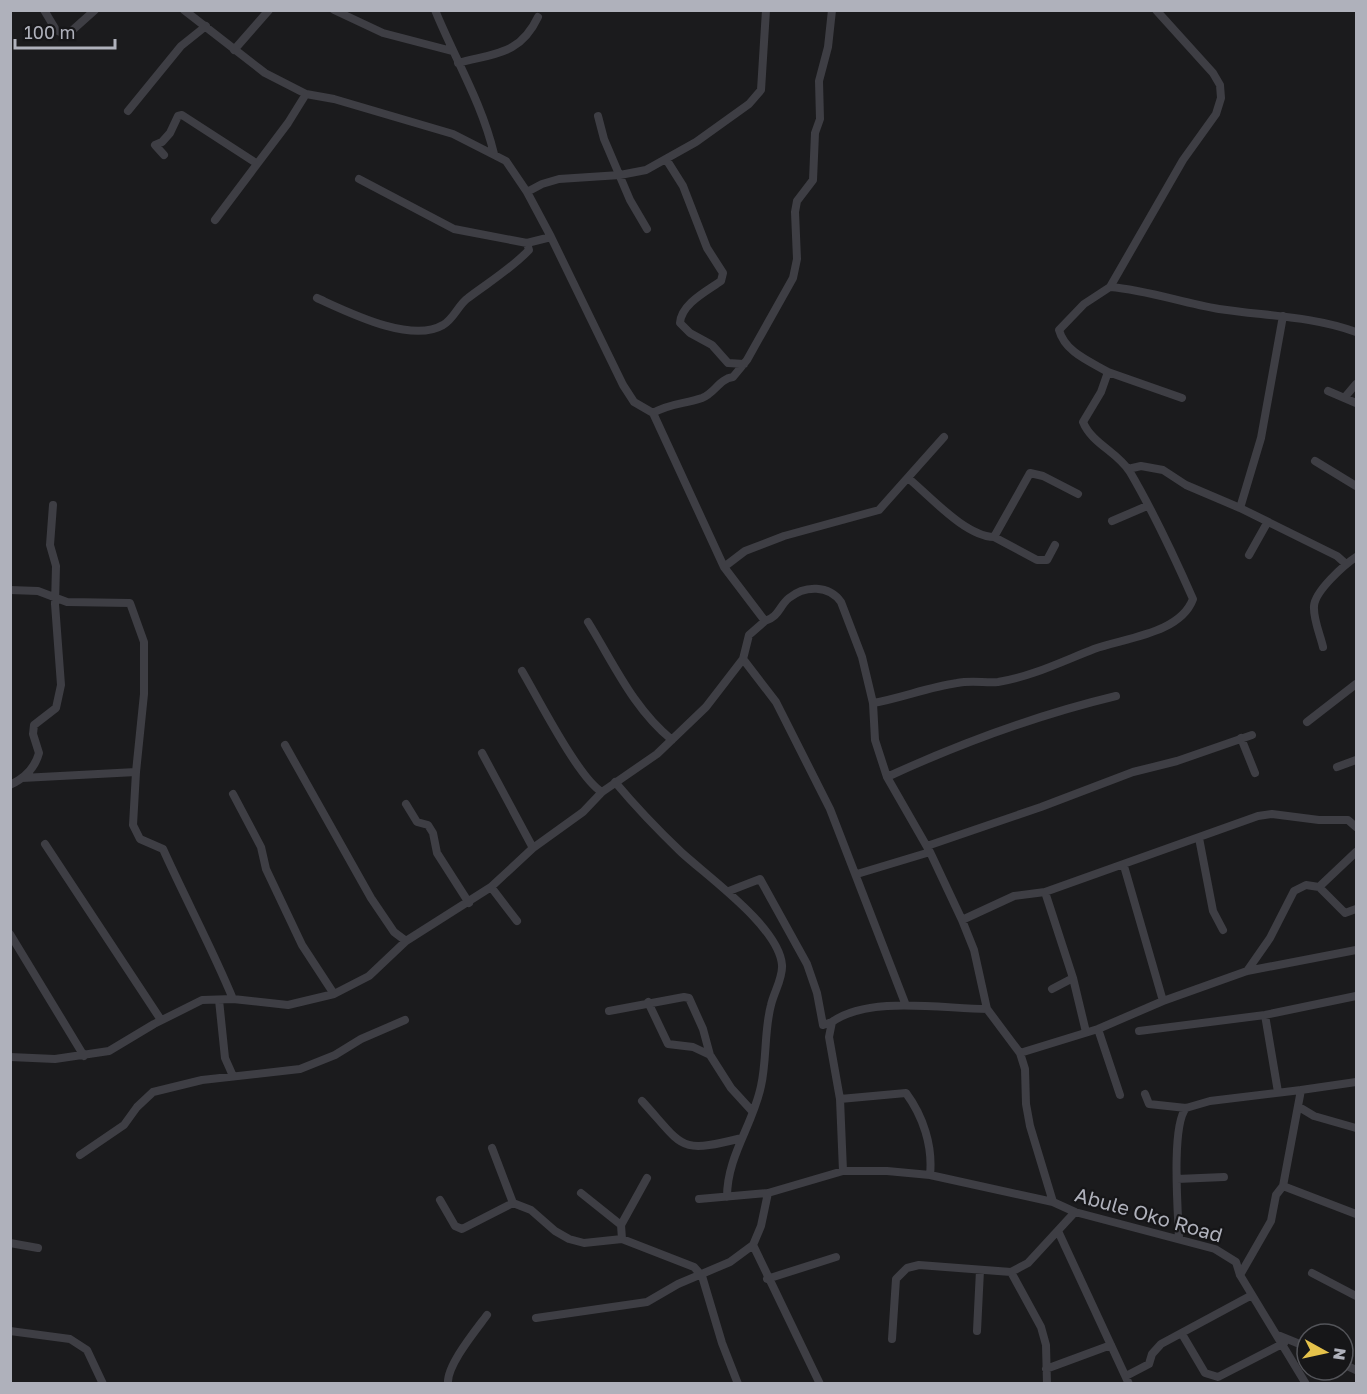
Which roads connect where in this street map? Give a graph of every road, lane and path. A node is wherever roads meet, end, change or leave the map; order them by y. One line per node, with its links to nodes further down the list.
1 (44, 10): 2 (street)
2 (95, 10)
3 (184, 10): 11 (street)
4 (269, 10): 12 (street)
5 (334, 10): 13 (street)
6 (435, 10): 13 (street)
7 (766, 10): 20 (street)
8 (832, 10): 33 (street)
9 (1156, 10): 29 (street)
10 (538, 17): 14 (street)
11 (206, 26): 12 (street); 16 (street)
12 (234, 51): 15 (street)
13 (452, 51): 14 (street)
14 (458, 63): 18 (street)
15 (306, 93): 18 (street); 21 (street)
16 (128, 111)
17 (598, 116): 22 (street)
18 (494, 154): 24 (street)
19 (164, 155): 21 (street)
20 (666, 159): 22 (street); 33 (street)
21 (256, 163): 25 (street)
22 (620, 175): 24 (street); 26 (street)
23 (359, 179): 28 (street)
24 (527, 192): 27 (street)
25 (215, 220)
26 (647, 229)
27 (552, 237): 28 (street); 40 (street)
28 (527, 243): 30 (street)
29 (1110, 287): 31 (street); 34 (street)
30 (317, 298)
31 (1282, 316): 32 (street); 49 (street)
32 (1356, 332)
33 (744, 364): 40 (street)
34 (1108, 372): 38 (street); 43 (street)
35 (1356, 384): 37 (street)
36 (1328, 392): 37 (street)
37 (1345, 397): 39 (street)
38 (1182, 398)
39 (1356, 403)
40 (653, 413): 57 (street)
41 (944, 437): 44 (street)
42 (1315, 461): 45 (street)
43 (1128, 469): 48 (street); 49 (street)
44 (908, 478): 52 (street); 57 (street)
45 (1356, 486)
46 (1078, 494): 52 (street)
47 (53, 506): 59 (street)
48 (1147, 506): 50 (street); 67 (street)
49 (1240, 508): 51 (street)
50 (1112, 521)
51 (1268, 523): 54 (street); 56 (street)
52 (994, 537): 53 (street)
53 (1055, 545)
54 (1249, 555)
55 (1356, 557): 56 (street)
56 (1346, 564): 62 (street)
57 (724, 567): 60 (street)
58 (10, 590): 59 (street)
59 (56, 597): 76 (street); 79 (street)
60 (765, 621): 63 (street); 67 (street)
61 (588, 622): 71 (street)
62 (1323, 647)
63 (743, 659): 71 (street); 92 (street)
64 (522, 671): 82 (street)
65 (1356, 684): 68 (street)
66 (1116, 696): 78 (street)
67 (873, 703): 78 (street)
68 (1307, 722)
69 (1252, 735): 70 (street)
70 (1241, 738): 77 (street); 89 (street)
71 (672, 740): 80 (street)
72 (285, 745): 103 (street)
73 (482, 753): 88 (street)
74 (1356, 760): 75 (street)
75 (1337, 767)
76 (136, 772): 79 (street); 110 (street)
77 (1255, 773)
78 (887, 777): 89 (street)
79 (22, 778): 81 (street)
80 (615, 783): 82 (street); 95 (street)
81 (10, 785)
82 (602, 792): 88 (street)
83 (232, 794): 108 (street)
84 (406, 804): 97 (street)
85 (1356, 827): 86 (street)
86 (1199, 838): 91 (street); 101 (street)
87 (45, 844): 118 (street)
88 (533, 848): 93 (street)
89 (929, 849): 92 (street); 99 (street)
90 (1356, 852): 94 (street)
91 (1124, 866): 96 (street); 112 (street)
92 (857, 874): 114 (street)
93 (491, 887): 97 (street); 100 (street)
94 (1319, 887): 98 (street); 105 (street)
95 (729, 891): 120 (street); 138 (street)
96 (1045, 892): 99 (street); 106 (street)
97 (469, 903): 103 (street)
98 (1356, 909)
99 (962, 920): 115 (street)
100 (517, 921)
101 (1223, 930)
102 (10, 934): 126 (street)
103 (406, 941): 108 (street)
104 (1356, 950): 105 (street)
105 (1247, 971): 112 (street)
106 (1073, 978): 107 (street); 123 (street)
107 (1052, 988)
108 (334, 994): 110 (street)
109 (1356, 996): 117 (street)
110 (232, 999): 111 (street)
111 (219, 1000): 118 (street); 128 (street)
112 (1163, 1001): 121 (street)
113 (648, 1002): 116 (street); 125 (street); 125 (street)
114 (905, 1003): 115 (street); 120 (street)
115 (987, 1009): 124 (street)
116 (609, 1011)
117 (1265, 1015): 122 (street); 131 (street)
118 (161, 1020): 126 (street)
119 (405, 1020): 128 (street)
120 (832, 1022): 134 (street)
121 (1098, 1029): 123 (street); 133 (street)
122 (1139, 1031)
123 (1086, 1032): 124 (street)
124 (1020, 1053): 154 (street)
125 (710, 1055): 138 (street)
126 (84, 1056): 127 (street)
127 (12, 1059)
128 (234, 1076): 142 (street)
129 (1356, 1082): 130 (street)
130 (1301, 1090): 131 (street); 136 (street)
131 (1278, 1092): 137 (street)
132 (1145, 1094): 137 (street)
133 (1120, 1095)
134 (840, 1099): 143 (street); 144 (street)
135 (642, 1101): 140 (street)
136 (1299, 1107): 139 (street); 148 (street)
137 (1186, 1108): 147 (street)
138 (752, 1111): 140 (street)
139 (1356, 1128)
140 (742, 1138): 151 (street)
141 (492, 1148): 155 (street)
142 (80, 1155)
143 (843, 1171): 144 (street, Abule Oko Road); 150 (street, Abule Oko Road)
144 (930, 1175): 154 (street, Abule Oko Road)
145 (1224, 1177): 147 (street)
146 (647, 1178): 158 (street)
147 (1177, 1179): 160 (street)
148 (1283, 1186): 157 (street); 169 (street)
149 (581, 1193): 158 (street)
150 (768, 1194): 151 (street, Abule Oko Road); 163 (street)
151 (727, 1197): 152 (street, Abule Oko Road)
152 (699, 1199)
153 (440, 1200): 155 (street)
154 (1053, 1202): 156 (street, Abule Oko Road)
155 (513, 1203): 161 (street)
156 (1074, 1212): 159 (street); 160 (street, Abule Oko Road)
157 (1356, 1214)
158 (621, 1225): 161 (street)
159 (1058, 1231): 167 (street); 182 (street)
160 (1179, 1238): 169 (street, Abule Oko Road)
161 (622, 1239): 170 (street)
162 (10, 1243): 164 (street)
163 (753, 1245): 170 (street); 171 (street)
164 (38, 1248)
165 (836, 1257): 171 (street)
166 (980, 1270): 167 (street); 177 (street); 179 (street)
167 (1011, 1272): 183 (street)
168 (1312, 1273): 173 (street)
169 (1240, 1275): 172 (street, Abule Oko Road)
170 (702, 1276): 175 (street); 186 (street)
171 (767, 1279): 189 (street)
172 (1252, 1295): 178 (street); 180 (street, Abule Oko Road)
173 (1356, 1296)
174 (487, 1315): 188 (street)
175 (536, 1318)
176 (10, 1331): 187 (street)
177 (977, 1331)
178 (1182, 1334): 184 (street); 185 (street)
179 (892, 1339)
180 (1282, 1339): 181 (street); 184 (street); 192 (street, Abule Oko Road)
181 (1295, 1343)
182 (1111, 1345): 183 (street); 185 (street)
183 (1046, 1369): 190 (street)
184 (1205, 1373): 191 (street)
185 (1128, 1380)
186 (734, 1381)
187 (103, 1383)
188 (448, 1383)
189 (820, 1383)
190 (1047, 1383)
191 (1209, 1383)
192 (1306, 1383)

